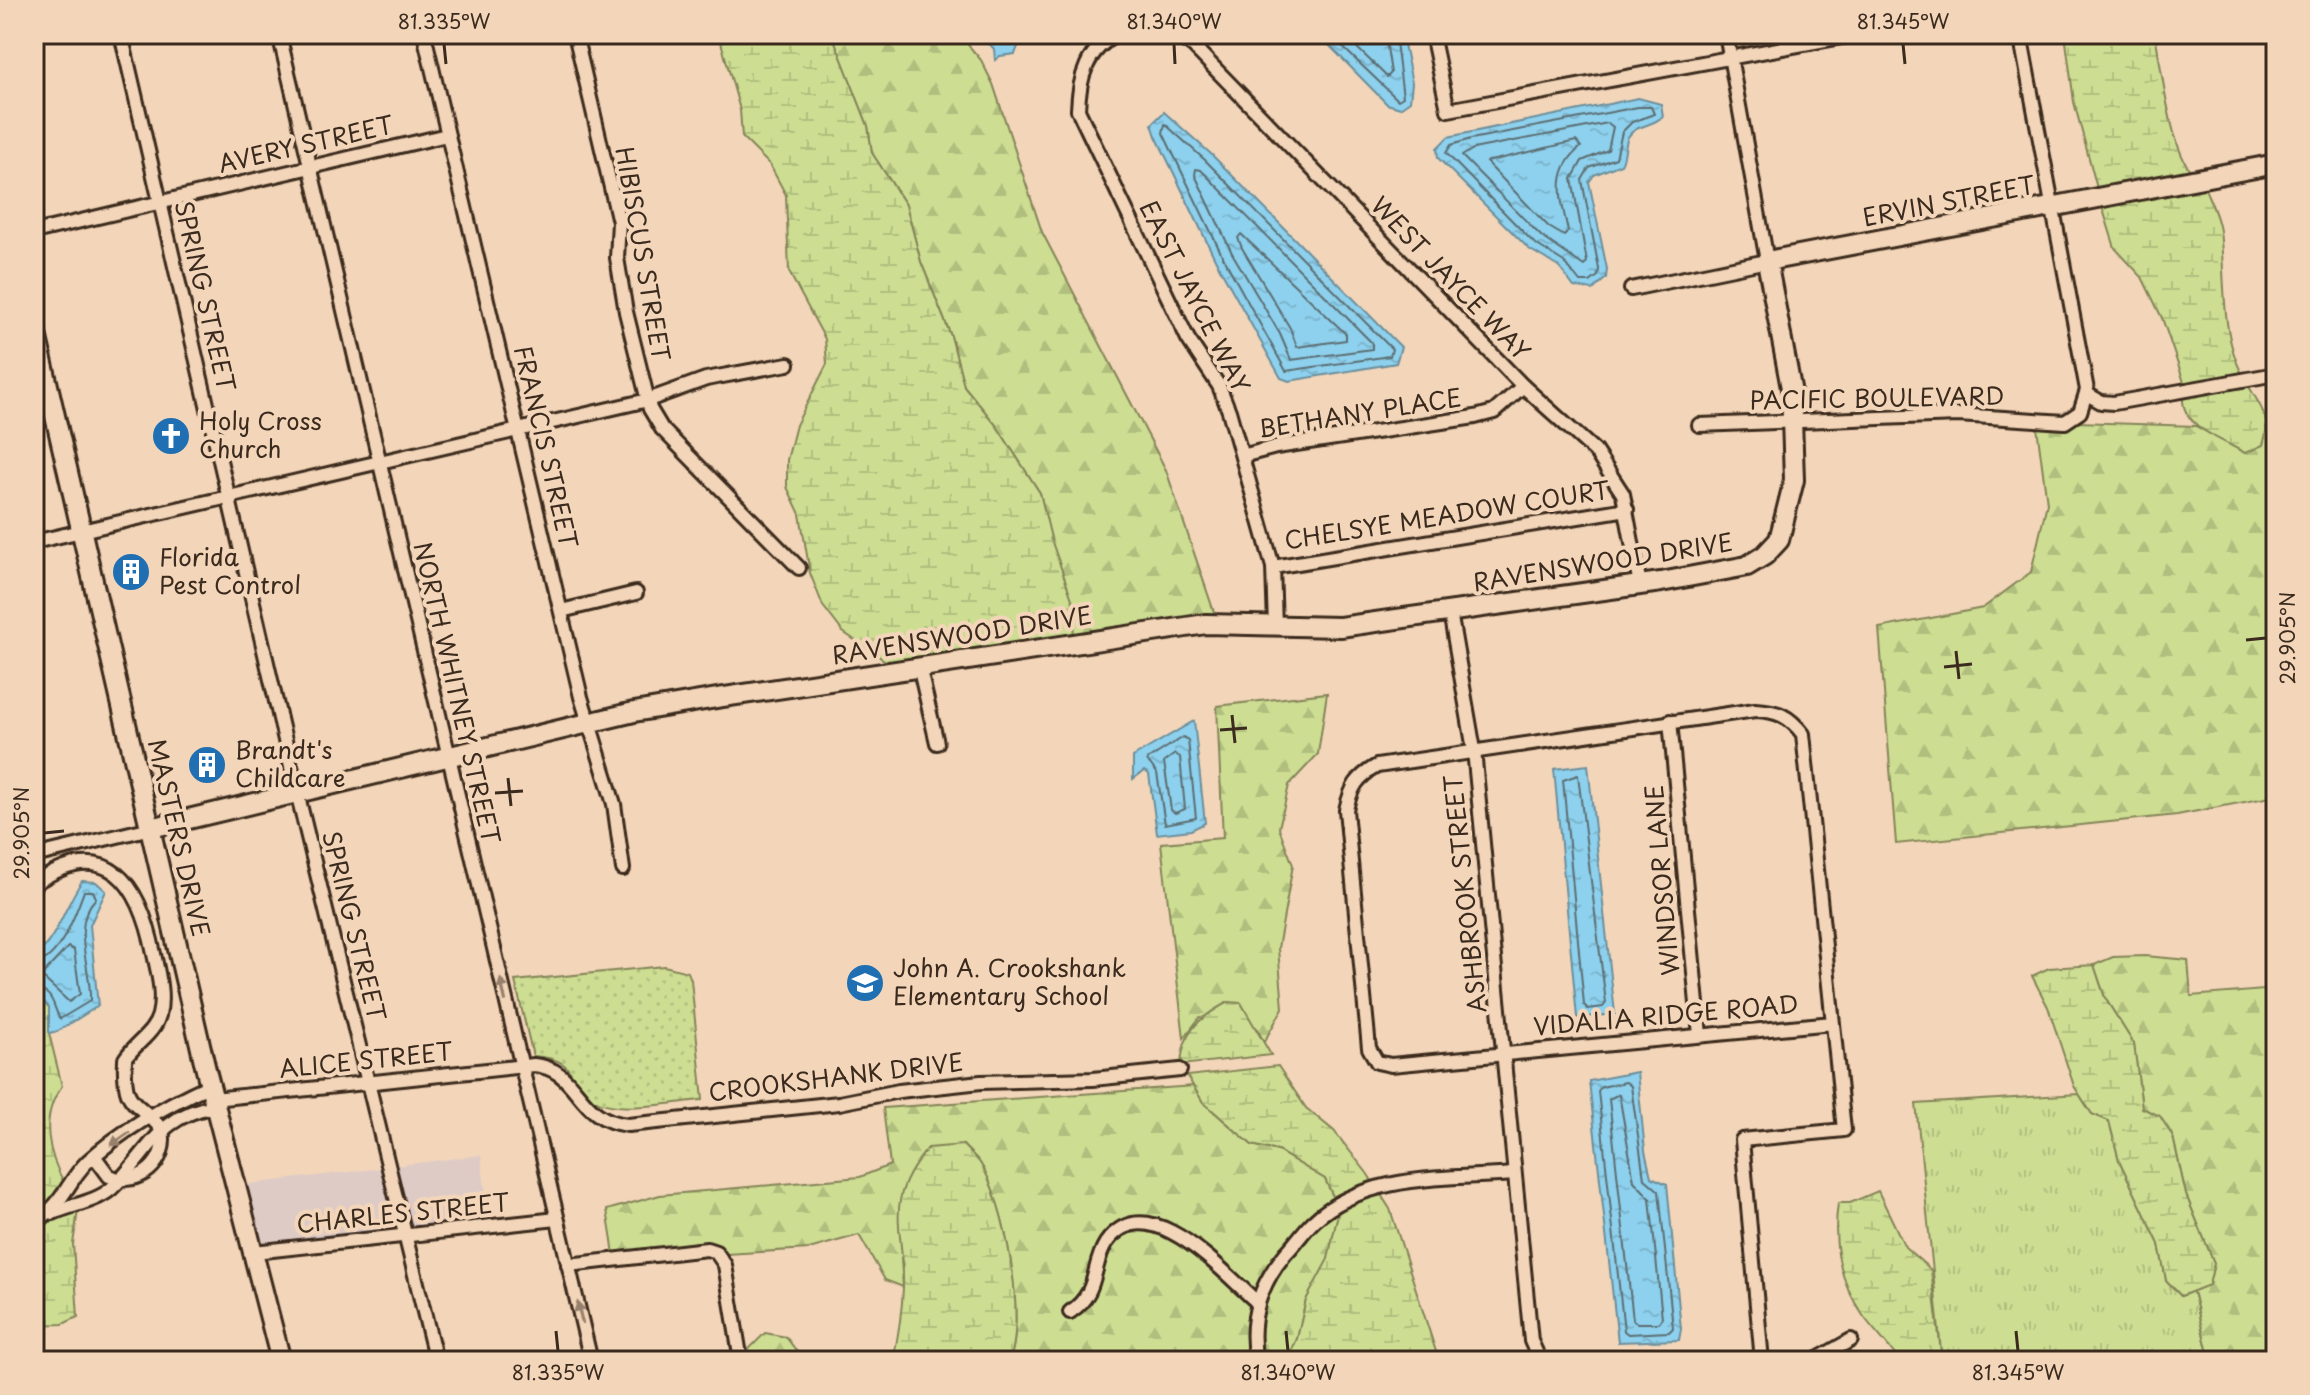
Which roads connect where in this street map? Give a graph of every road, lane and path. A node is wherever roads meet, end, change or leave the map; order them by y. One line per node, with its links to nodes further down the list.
1 (121, 34): 15 (street, SPRING STREET)
2 (279, 34): 14 (street, NORTH WHITNEY STREET)
3 (424, 34): 12 (street, FRANCIS STREET)
4 (575, 34): 25 (street, HIBISCUS STREET)
5 (1118, 34): 29 (street, EAST JAYCE WAY)
6 (1175, 34): 23 (street, WEST JAYCE WAY)
7 (1432, 34): 11 (street)
8 (1726, 34): 11 (street)
9 (1858, 34): 11 (street)
10 (2020, 34): 16 (street)
11 (1730, 58): 18 (street)
12 (447, 135): 14 (street, AVERY STREET); 28 (street, FRANCIS STREET)
13 (2276, 164): 16 (street, ERVIN STREET)
14 (310, 167): 15 (street, AVERY STREET); 30 (street, NORTH WHITNEY STREET)
15 (159, 203): 17 (street, AVERY STREET); 31 (street, SPRING STREET)
16 (2053, 207): 18 (street, ERVIN STREET); 24 (street)
17 (34, 232)
18 (1767, 261): 19 (street, ERVIN STREET); 26 (street, RAVENSWOOD DRIVE)
19 (1631, 289)
20 (34, 325): 33 (street, MASTERS DRIVE)
21 (788, 364): 25 (street)
22 (2276, 374): 24 (street)
23 (1523, 386): 29 (street, BETHANY PLACE); 32 (street, WEST JAYCE WAY)
24 (2087, 394): 26 (street, PACIFIC BOULEVARD)
25 (648, 400): 28 (street); 36 (street, HIBISCUS STREET)
26 (1794, 421): 27 (street, PACIFIC BOULEVARD); 37 (street, RAVENSWOOD DRIVE)
27 (1699, 425)
28 (518, 430): 30 (street); 39 (street, FRANCIS STREET)
29 (1242, 456): 35 (street, EAST JAYCE WAY)
30 (379, 462): 31 (street); 47 (street, NORTH WHITNEY STREET)
31 (228, 497): 33 (street); 48 (street, SPRING STREET)
32 (1627, 509): 35 (street, CHELSYE MEADOW COURT); 37 (street, WEST JAYCE WAY)
33 (82, 532): 34 (street); 49 (street, MASTERS DRIVE)
34 (34, 542)
35 (1273, 567): 41 (street, EAST JAYCE WAY)
36 (799, 568)
37 (1640, 585): 40 (street, RAVENSWOOD DRIVE)
38 (636, 593): 39 (street)
39 (561, 611): 44 (street, FRANCIS STREET)
40 (1450, 612): 41 (street, RAVENSWOOD DRIVE); 46 (street, ASHBROOK STREET)
41 (1275, 626): 42 (street, RAVENSWOOD DRIVE)
42 (919, 666): 44 (street, RAVENSWOOD DRIVE); 45 (street)
43 (1670, 721): 46 (street, VIDALIA RIDGE ROAD); 53 (street, VIDALIA RIDGE ROAD); 54 (street, WINDSOR LANE)
44 (588, 724): 47 (street, RAVENSWOOD DRIVE); 51 (street, FRANCIS STREET)
45 (937, 743)
46 (1474, 750): 55 (street, ASHBROOK STREET); 55 (street, VIDALIA RIDGE ROAD)
47 (448, 757): 48 (street, RAVENSWOOD DRIVE); 56 (street, NORTH WHITNEY STREET, one-way to 47)
48 (297, 792): 49 (street, RAVENSWOOD DRIVE); 58 (street, SPRING STREET)
49 (151, 828): 50 (street, RAVENSWOOD DRIVE); 59 (street, MASTERS DRIVE)
50 (34, 856)
51 (623, 869)
52 (34, 884): 60 (street)
53 (1833, 1023): 54 (street, VIDALIA RIDGE ROAD); 79 (street, VIDALIA RIDGE ROAD)
54 (1700, 1035): 55 (street, VIDALIA RIDGE ROAD)
55 (1504, 1054): 63 (street, ASHBROOK STREET)
56 (521, 1066): 57 (street, CROOKSHANK DRIVE); 58 (street, ALICE STREET); 65 (street, NORTH WHITNEY STREET)
57 (1180, 1070)
58 (369, 1082): 59 (street, ALICE STREET); 67 (street, SPRING STREET)
59 (213, 1097): 60 (street); 61 (street); 68 (street, MASTERS DRIVE)
60 (149, 1119): 61 (street); 62 (street, one-way to 62)
61 (162, 1130): 64 (street)
62 (95, 1157): 64 (street); 66 (street)
63 (1514, 1174): 70 (street); 78 (street, ASHBROOK STREET)
64 (119, 1180): 66 (street)
65 (557, 1219): 67 (street, CHARLES STREET); 69 (street, NORTH WHITNEY STREET)
66 (37, 1221)
67 (405, 1236): 68 (street, CHARLES STREET); 74 (street, SPRING STREET)
68 (254, 1252): 73 (street, MASTERS DRIVE)
69 (568, 1265): 75 (street, NORTH WHITNEY STREET, one-way to 69); 76 (street)
70 (1257, 1302): 71 (street); 77 (street)
71 (1070, 1312)
72 (1851, 1340): 80 (street)
73 (281, 1361)
74 (436, 1361)
75 (591, 1361)
76 (741, 1361)
77 (1256, 1361)
78 (1540, 1361)
79 (1762, 1361)
80 (1814, 1361)

